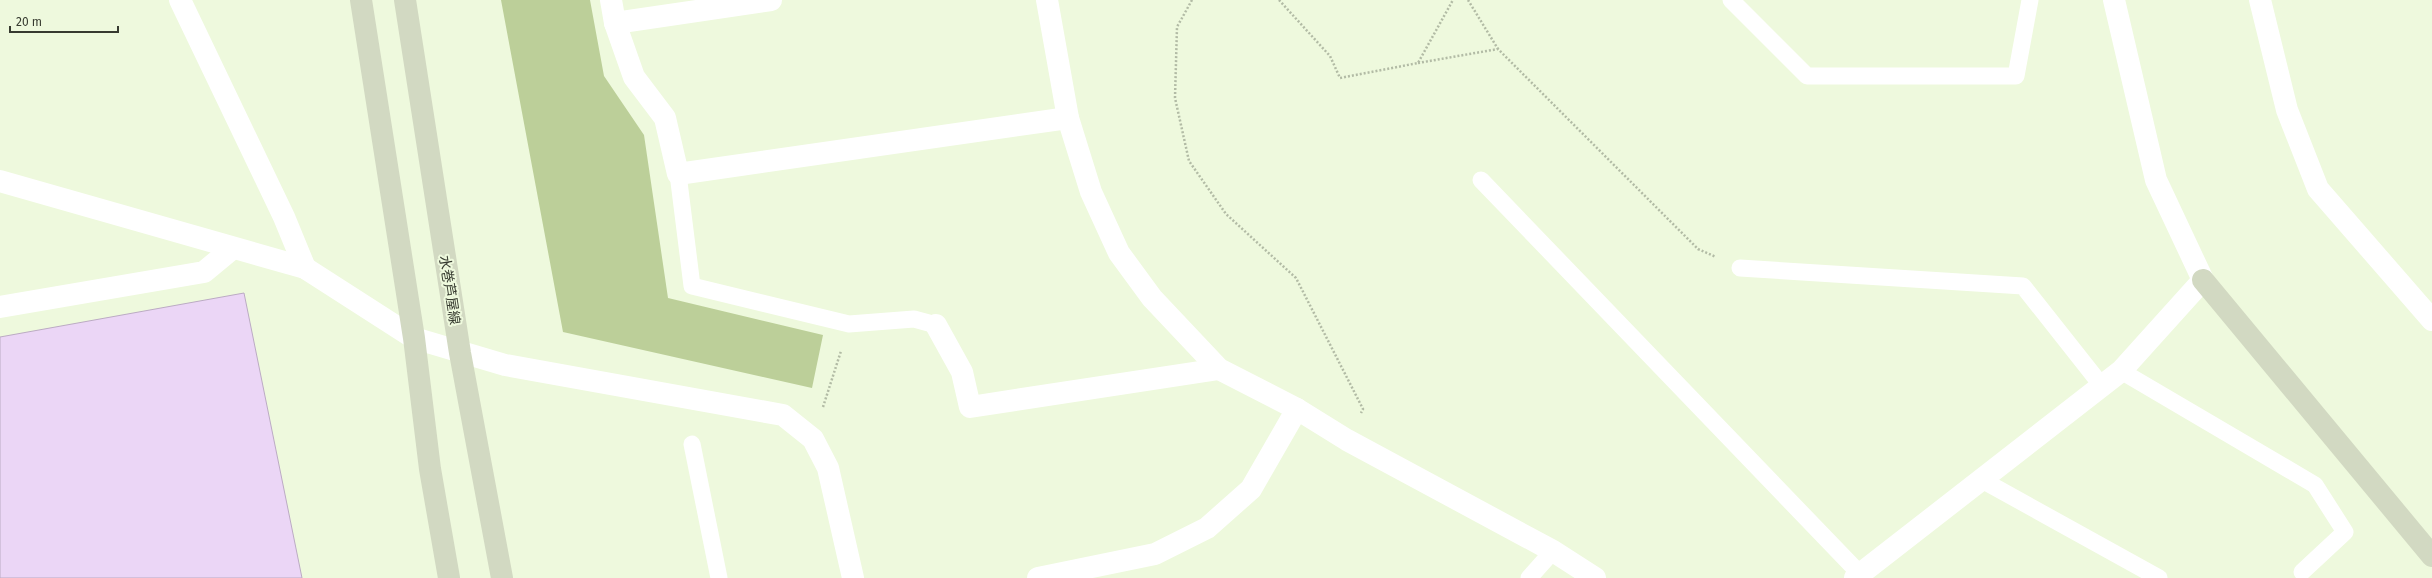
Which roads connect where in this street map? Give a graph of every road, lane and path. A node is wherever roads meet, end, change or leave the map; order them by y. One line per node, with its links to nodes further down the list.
1 (180, 0): 23 (street)
2 (361, 0): 30 (main road)
3 (405, 0): 31 (main road, 水巻芦屋線)
4 (611, 0): 15 (street)
5 (772, 0): 15 (street)
6 (1047, 0): 18 (street)
7 (1192, 0): 37 (path)
8 (1279, 0): 17 (path)
9 (1452, 0): 17 (path)
10 (1468, 0): 16 (path)
11 (1731, 0): 12 (lane)
12 (2030, 0)
13 (2114, 0): 25 (street)
14 (2260, 0): 27 (street)
15 (615, 23): 19 (street)
16 (1498, 49): 17 (path); 24 (path)
17 (1418, 63)
18 (1068, 118): 19 (street); 32 (street)
19 (678, 174): 28 (lane)
20 (1481, 180): 43 (lane)
21 (0, 181): 22 (street)
22 (233, 248): 23 (street); 26 (street)
23 (305, 268): 30 (street)
24 (1740, 268): 34 (lane)
25 (2203, 280): 33 (street); 41 (main road)
26 (0, 307)
27 (2432, 320)
28 (849, 324): 29 (lane); 36 (path)
29 (936, 325): 32 (street)
30 (414, 338): 31 (street); 44 (main road)
31 (460, 353): 36 (street); 45 (main road, 水巻芦屋線)
32 (1220, 369): 35 (street)
33 (2121, 371): 34 (street); 42 (lane)
34 (2102, 386): 39 (street)
35 (1297, 409): 37 (street); 48 (street)
36 (813, 439): 47 (street)
37 (1347, 440): 40 (street)
38 (692, 444): 46 (lane)
39 (1982, 480): 43 (street); 51 (lane)
40 (1553, 551): 49 (lane); 50 (street)
41 (2432, 556)
42 (2302, 572)
43 (1858, 576)
44 (449, 578)
45 (502, 578)
46 (719, 578)
47 (853, 578)
48 (1038, 578)
49 (1529, 578)
50 (1595, 578)
51 (2159, 578)

